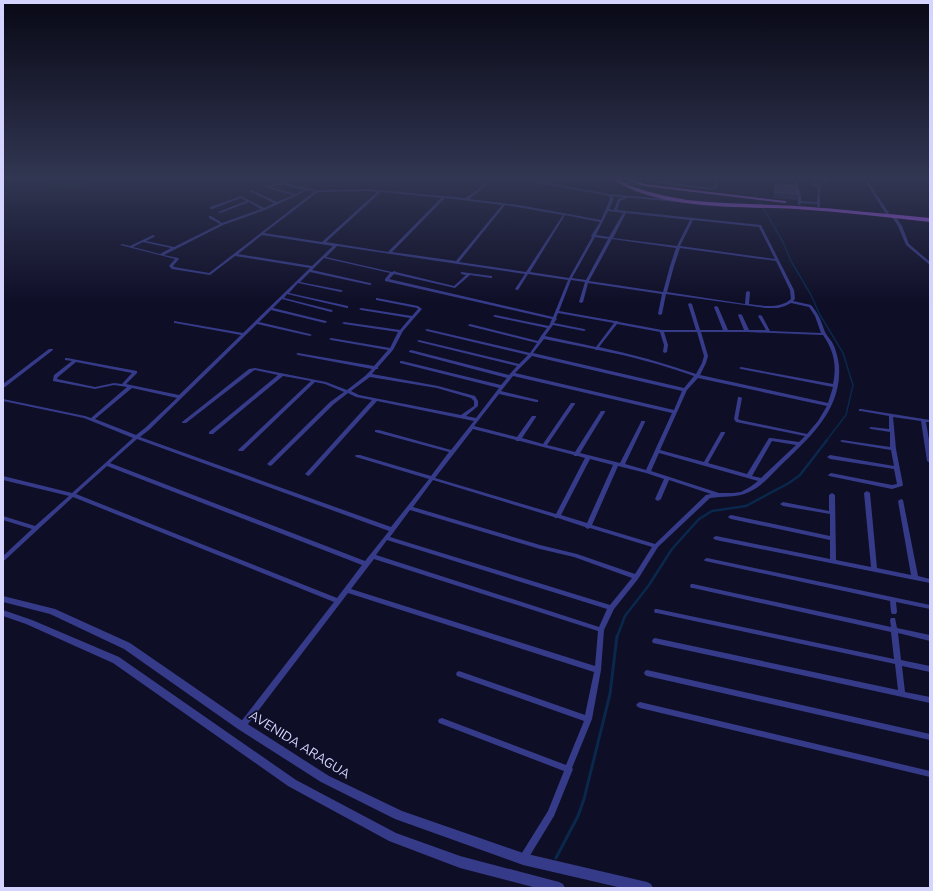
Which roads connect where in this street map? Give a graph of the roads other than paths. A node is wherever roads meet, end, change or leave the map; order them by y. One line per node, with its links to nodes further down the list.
1 (213, 219): 14 (street)
2 (237, 219): 14 (street)
3 (281, 219): 15 (street)
4 (350, 219): 20 (street)
5 (423, 219): 26 (street)
6 (492, 219): 33 (street)
7 (562, 219): 38 (street)
8 (587, 219): 13 (street)
9 (621, 219): 18 (street)
10 (679, 219): 12 (street)
11 (895, 219): 31 (street)
12 (691, 220): 25 (street); 30 (street)
13 (602, 221): 17 (street)
14 (222, 224): 24 (street)
15 (261, 234): 20 (street); 28 (street)
16 (153, 236): 19 (street)
17 (593, 236): 18 (street); 41 (street)
18 (609, 239): 25 (street); 43 (street)
19 (142, 241): 23 (street); 24 (street)
20 (323, 243): 22 (street)
21 (122, 245): 23 (street)
22 (336, 245): 26 (street); 29 (street)
23 (130, 247): 27 (street)
24 (174, 248): 27 (street)
25 (678, 248): 30 (street); 49 (street)
26 (389, 253): 33 (street)
27 (162, 254): 28 (street)
28 (236, 256): 35 (street)
29 (323, 257): 35 (street); 36 (street)
30 (777, 260): 53 (street)
31 (925, 260): 32 (street); 34 (street)
32 (930, 260)
33 (457, 262): 38 (street)
34 (930, 264)
35 (311, 269): 42 (street); 44 (street)
36 (394, 272): 39 (street); 72 (street)
37 (462, 273): 39 (street)
38 (526, 273): 41 (street); 45 (street)
39 (469, 274): 40 (street)
40 (490, 277)
41 (570, 279): 43 (street); 61 (street)
42 (297, 282): 46 (street); 48 (street)
43 (587, 282): 49 (street); 52 (street)
44 (370, 284)
45 (517, 289)
46 (341, 291)
47 (748, 292): 55 (street)
48 (286, 293): 50 (street); 57 (street)
49 (664, 293): 55 (street); 62 (street)
50 (281, 298): 58 (street); 60 (street)
51 (377, 299): 66 (street)
52 (582, 302)
53 (791, 302): 55 (street); 83 (street)
54 (690, 304): 78 (street)
55 (747, 305)
56 (716, 306): 79 (street)
57 (347, 307)
58 (271, 309): 68 (street); 70 (street)
59 (361, 309): 66 (street)
60 (331, 311)
61 (557, 312): 69 (street); 72 (street)
62 (660, 314)
63 (740, 315): 80 (street)
64 (495, 316): 72 (street)
65 (760, 316): 81 (street)
66 (413, 317): 76 (street)
67 (175, 322): 82 (street)
68 (325, 322)
69 (617, 322): 77 (street); 88 (street)
70 (258, 323): 82 (street); 84 (street)
71 (344, 323): 76 (street)
72 (552, 323): 75 (street); 86 (street)
73 (470, 325): 86 (street)
74 (427, 330): 94 (street)
75 (584, 330)
76 (401, 331): 89 (street)
77 (662, 331): 78 (street); 92 (street)
78 (700, 331): 79 (street); 104 (street)
79 (726, 331): 80 (street)
80 (747, 331): 81 (street)
81 (768, 331): 83 (street)
82 (244, 334): 113 (street)
83 (824, 334): 109 (street)
84 (310, 335)
85 (331, 339): 89 (street)
86 (541, 339): 88 (street); 94 (street)
87 (419, 341): 98 (street)
88 (596, 348): 104 (street)
89 (391, 349): 99 (street)
90 (51, 350): 107 (street)
91 (412, 351): 103 (street)
92 (665, 352)
93 (298, 354): 99 (street)
94 (530, 355): 98 (street); 111 (street)
95 (67, 359): 96 (street)
96 (75, 361): 106 (street); 106 (street)
97 (402, 362): 110 (street)
98 (520, 365): 103 (street)
99 (376, 368): 102 (street)
100 (741, 368): 109 (street)
101 (281, 375): 105 (street); 130 (street); 136 (street)
102 (368, 375): 112 (street); 124 (street)
103 (511, 376): 110 (street); 122 (street)
104 (697, 376): 111 (street); 119 (street)
105 (314, 381): 112 (street); 145 (street)
106 (123, 385): 108 (street)
107 (3, 386)
108 (131, 386): 113 (street); 126 (street)
109 (835, 386): 119 (street)
110 (500, 390): 117 (street); 127 (street)
111 (685, 390): 122 (street)
112 (347, 392): 116 (street); 154 (street)
113 (180, 397): 139 (street)
114 (740, 398): 138 (street)
115 (3, 400): 126 (street)
116 (375, 400): 124 (street); 159 (street)
117 (536, 401)
118 (573, 404): 143 (street)
119 (829, 405): 138 (street)
120 (861, 410): 123 (street)
121 (603, 412): 148 (street)
122 (675, 412): 146 (street)
123 (891, 415): 128 (street); 135 (street)
124 (462, 417): 127 (street)
125 (534, 417): 140 (street)
126 (92, 419): 139 (street)
127 (477, 420): 132 (street)
128 (923, 420): 129 (street); 152 (street)
129 (930, 421)
130 (184, 422)
131 (643, 422): 155 (street)
132 (471, 427): 140 (street); 147 (street)
133 (871, 428): 135 (street)
134 (377, 431): 147 (street)
135 (891, 431): 144 (street)
136 (211, 433)
137 (724, 433): 156 (street)
138 (807, 435): 142 (street)
139 (136, 438): 153 (street); 180 (street)
140 (518, 440): 143 (street)
141 (842, 441): 144 (street)
142 (800, 444): 161 (street); 165 (street)
143 (544, 446): 148 (street)
144 (893, 449): 157 (street)
145 (241, 450)
146 (658, 451): 156 (street); 158 (street)
147 (453, 452): 164 (street)
148 (576, 455): 150 (street)
149 (358, 456): 164 (street)
150 (588, 457): 155 (street); 175 (street)
151 (830, 457): 157 (street)
152 (930, 461)
153 (106, 464): 167 (street); 189 (street)
154 (270, 464)
155 (619, 464): 158 (street); 178 (street)
156 (705, 464): 161 (street)
157 (896, 468): 160 (street)
158 (648, 472): 163 (street)
159 (308, 474)
160 (831, 475)
161 (749, 476): 165 (street)
162 (3, 478): 167 (street)
163 (667, 478): 169 (street); 170 (street)
164 (432, 479): 173 (street); 175 (street)
165 (762, 480): 169 (street)
166 (867, 493): 190 (street)
167 (73, 495): 179 (street); 198 (street)
168 (832, 495): 174 (street)
169 (724, 496): 184 (street)
170 (658, 499)
171 (901, 501): 192 (street)
172 (783, 504): 174 (street)
173 (409, 508): 180 (street); 191 (street)
174 (832, 513): 183 (street)
175 (557, 517): 178 (street)
176 (731, 517): 183 (street)
177 (3, 518): 179 (street)
178 (588, 527): 184 (street)
179 (36, 528): 186 (street)
180 (393, 530): 181 (street)
181 (386, 538): 185 (street); 200 (street)
182 (716, 538): 188 (street)
183 (831, 538): 188 (street)
184 (656, 546): 191 (street)
185 (372, 556): 189 (street); 205 (street)
186 (3, 558)
187 (707, 560): 197 (street)
188 (833, 561): 190 (street)
189 (366, 564): 195 (street)
190 (874, 570): 192 (street)
191 (636, 577): 200 (street)
192 (915, 578): 193 (street)
193 (930, 581)
194 (692, 586): 206 (street)
195 (347, 590): 198 (street); 211 (street)
196 (3, 599): 219 (street, AVENIDA ARAGUA)
197 (893, 599): 199 (street); 202 (street)
198 (338, 601): 219 (street)
199 (930, 607)
200 (611, 608): 205 (street)
201 (657, 611): 209 (street)
202 (894, 612)
203 (3, 613): 224 (street)
204 (893, 620): 206 (street)
205 (601, 630): 211 (street)
206 (896, 631): 207 (street); 209 (street)
207 (930, 638)
208 (655, 641): 214 (street)
209 (899, 662): 210 (street); 214 (street)
210 (930, 669)
211 (598, 670): 217 (street)
212 (646, 673): 220 (street)
213 (459, 674): 217 (street)
214 (902, 694): 215 (street)
215 (930, 700)
216 (640, 705): 222 (street)
217 (588, 719): 221 (street)
218 (442, 721): 221 (street)
219 (242, 726): 223 (street, AVENIDA ARAGUA)
220 (930, 737)
221 (569, 769): 223 (street)
222 (930, 774)
223 (523, 859): 225 (street, AVENIDA ARAGUA)
224 (559, 888)
225 (647, 888)

